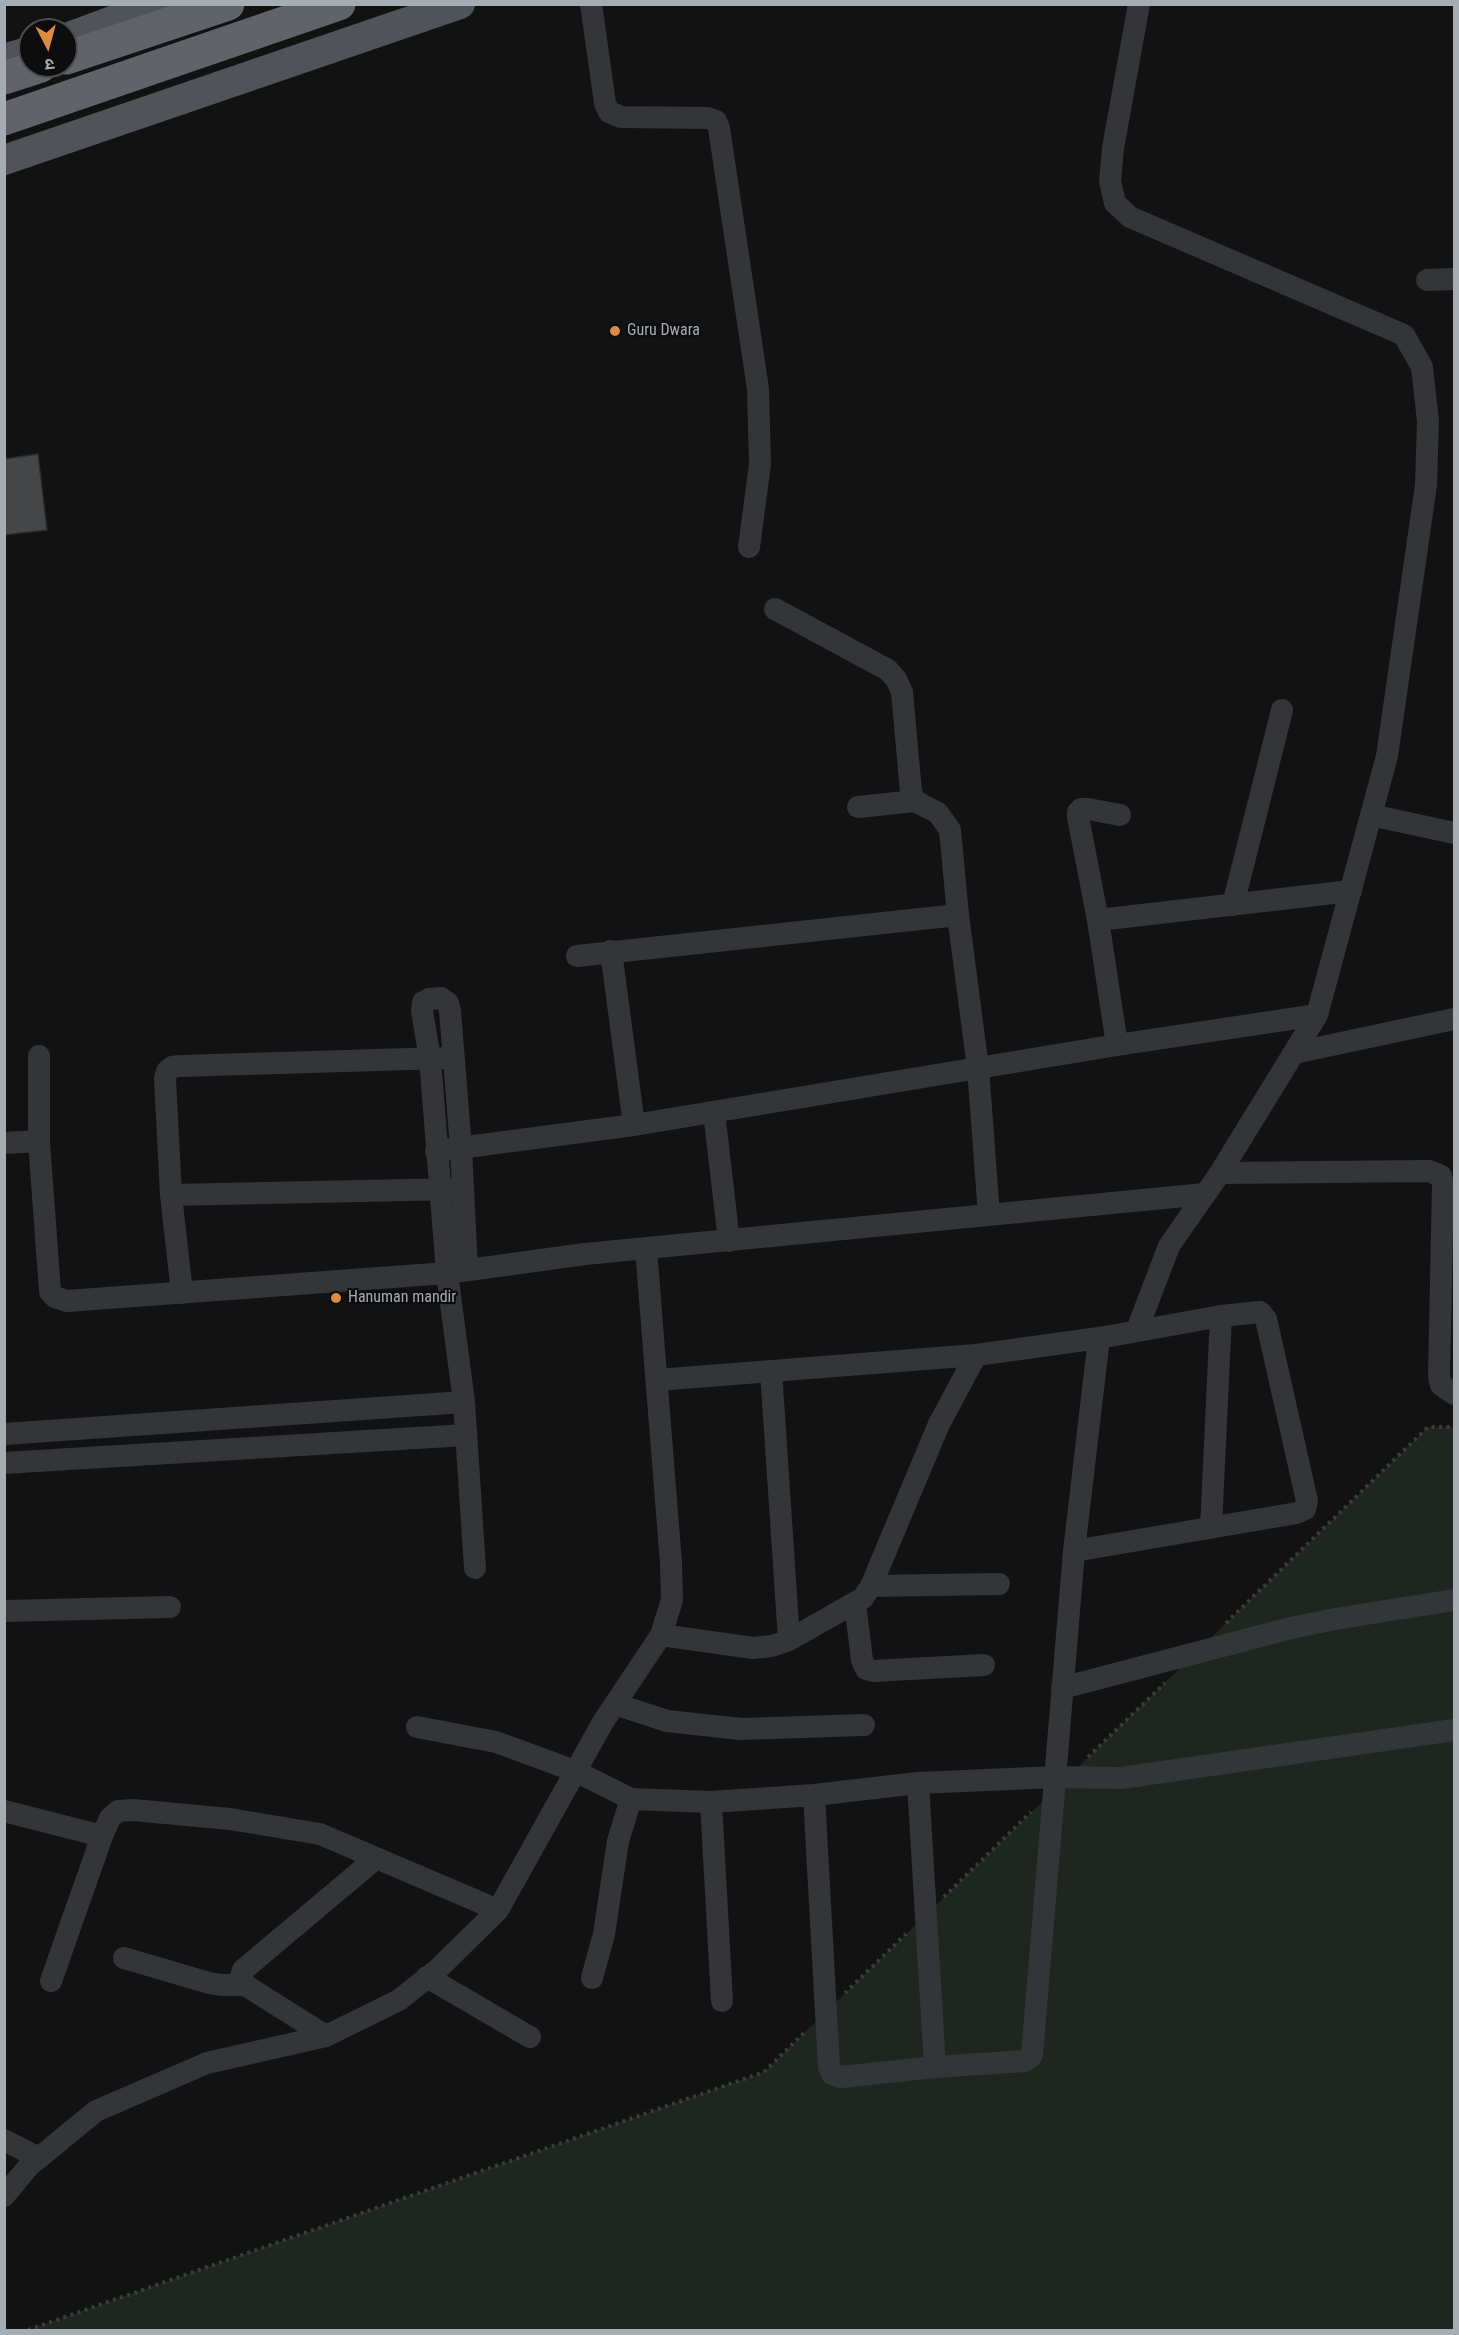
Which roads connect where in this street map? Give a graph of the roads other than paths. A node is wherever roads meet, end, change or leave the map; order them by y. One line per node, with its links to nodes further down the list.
1 (158, 4): 7 (main road)
2 (228, 4): 8 (highway)
3 (339, 4): 9 (highway)
4 (460, 4): 10 (main road)
5 (591, 4): 13 (street)
6 (1139, 4): 18 (street)
7 (78, 34)
8 (78, 54)
9 (4, 119)
10 (4, 160)
11 (1455, 279): 12 (street)
12 (1427, 280)
13 (749, 547)
14 (776, 609): 16 (street)
15 (1282, 710): 22 (street)
16 (915, 801): 17 (street); 23 (street)
17 (858, 807)
18 (1371, 815): 20 (street); 21 (street)
19 (1120, 816): 24 (street)
20 (1455, 833)
21 (1351, 891): 22 (street); 27 (street)
22 (1233, 905): 24 (street)
23 (958, 915): 25 (street); 34 (street)
24 (1098, 920): 29 (street)
25 (611, 951): 26 (street); 36 (street)
26 (577, 956)
27 (1317, 1015): 29 (street); 30 (street)
28 (1455, 1019): 30 (street)
29 (1117, 1045): 34 (street)
30 (1293, 1053): 41 (street)
31 (39, 1056): 37 (street)
32 (454, 1056): 33 (street); 33 (street); 39 (street)
33 (430, 1059): 40 (street); 45 (street)
34 (978, 1068): 35 (street); 46 (street)
35 (714, 1112): 36 (street); 47 (street)
36 (634, 1125): 39 (street)
37 (39, 1141): 38 (street); 50 (street)
38 (4, 1143)
39 (461, 1148): 40 (street); 42 (street)
40 (436, 1151): 43 (street)
41 (1220, 1173): 44 (street); 57 (street)
42 (463, 1188): 43 (street); 49 (street)
43 (440, 1190): 45 (street); 49 (street)
44 (1205, 1194): 46 (street); 52 (street)
45 (171, 1195): 50 (street)
46 (989, 1215): 47 (street)
47 (729, 1241): 48 (street)
48 (646, 1249): 49 (street); 56 (street)
49 (457, 1271): 50 (street); 58 (street)
50 (182, 1293)
51 (1221, 1316): 52 (street); 62 (street); 62 (street)
52 (1137, 1330): 53 (street)
53 (1099, 1338): 54 (street); 63 (street)
54 (976, 1355): 55 (street); 66 (street)
55 (771, 1371): 56 (street); 72 (street)
56 (657, 1380): 71 (street)
57 (1455, 1394)
58 (464, 1402): 59 (street); 60 (street)
59 (4, 1434)
60 (466, 1435): 61 (street); 64 (street)
61 (4, 1463)
62 (1211, 1528): 63 (street)
63 (1074, 1551): 74 (street)
64 (475, 1568)
65 (999, 1584): 66 (street)
66 (871, 1586): 68 (street)
67 (1455, 1600): 74 (street)
68 (855, 1604): 72 (street); 73 (street)
69 (170, 1607): 70 (street)
70 (4, 1611)
71 (661, 1635): 72 (street); 75 (street)
72 (789, 1640)
73 (984, 1665)
74 (1062, 1688): 80 (street)
75 (615, 1704): 76 (street); 79 (street)
76 (864, 1725)
77 (417, 1727): 79 (street)
78 (1455, 1730): 80 (street)
79 (575, 1771): 83 (street); 88 (street)
80 (1055, 1777): 81 (street); 97 (street)
81 (918, 1783): 82 (street); 97 (street)
82 (814, 1795): 84 (street); 97 (street)
83 (631, 1799): 84 (street); 91 (street)
84 (711, 1802): 94 (street)
85 (4, 1811): 86 (street)
86 (102, 1836): 87 (street); 92 (street)
87 (375, 1859): 88 (street); 93 (street)
88 (498, 1910): 90 (street)
89 (124, 1958): 93 (street)
90 (427, 1977): 95 (street); 96 (street)
91 (592, 1978)
92 (51, 1981)
93 (245, 1985): 95 (street)
94 (722, 2001)
95 (326, 2036): 99 (street)
96 (530, 2037)
97 (935, 2067)
98 (4, 2140): 99 (street)
99 (39, 2158): 100 (street)
100 (4, 2196)

